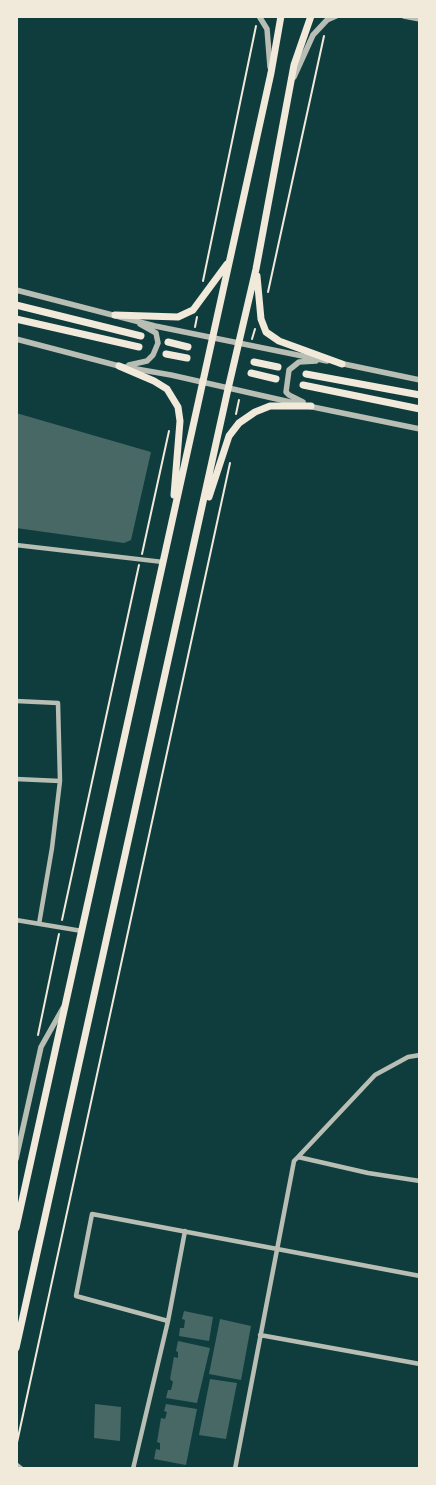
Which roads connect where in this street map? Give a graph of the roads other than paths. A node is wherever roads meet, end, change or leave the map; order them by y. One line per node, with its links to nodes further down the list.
1 (259, 16): 7 (street)
2 (281, 16): 7 (main road)
3 (311, 16): 8 (main road)
4 (336, 16): 8 (street)
5 (404, 16): 6 (street)
6 (420, 19)
7 (271, 73): 9 (main road)
8 (291, 84): 10 (main road)
9 (229, 262): 13 (main road); 16 (main road)
10 (256, 269): 19 (main road); 26 (main road)
11 (16, 290): 13 (street)
12 (16, 305): 15 (main road)
13 (118, 316): 16 (street); 27 (street)
14 (16, 319): 20 (main road)
15 (141, 336)
16 (212, 338): 19 (street); 33 (main road)
17 (16, 339): 27 (street)
18 (168, 342): 21 (main road)
19 (239, 344): 24 (street); 35 (main road)
20 (139, 347)
21 (188, 347)
22 (166, 354): 23 (main road)
23 (187, 358)
24 (325, 361): 26 (street); 37 (street)
25 (254, 362): 28 (main road)
26 (342, 364): 32 (street)
27 (119, 366): 33 (street); 40 (main road)
28 (278, 367)
29 (252, 373): 31 (main road)
30 (306, 374): 36 (main road)
31 (276, 379)
32 (420, 380)
33 (202, 382): 35 (street); 40 (main road)
34 (303, 385): 38 (main road)
35 (228, 389): 37 (street); 41 (main road)
36 (420, 395)
37 (311, 406): 39 (street); 41 (main road)
38 (420, 409)
39 (420, 429)
40 (171, 525): 43 (main road)
41 (198, 533): 61 (main road)
42 (16, 544): 43 (street)
43 (163, 562): 49 (main road)
44 (16, 701): 46 (street)
45 (16, 780): 46 (street)
46 (60, 781): 48 (street)
47 (16, 920): 48 (street)
48 (39, 924): 49 (street)
49 (82, 931): 50 (main road)
50 (66, 1002): 53 (street); 55 (main road)
51 (420, 1055): 52 (street)
52 (298, 1157): 54 (street); 57 (street)
53 (16, 1159)
54 (420, 1181)
55 (16, 1228)
56 (185, 1231): 57 (street); 59 (street); 59 (street)
57 (277, 1248): 58 (street); 60 (street)
58 (420, 1276)
59 (168, 1321): 65 (street)
60 (260, 1336): 62 (street); 66 (street)
61 (16, 1348)
62 (420, 1364)
63 (16, 1465): 64 (street)
64 (21, 1469)
65 (133, 1469)
66 (234, 1469)

